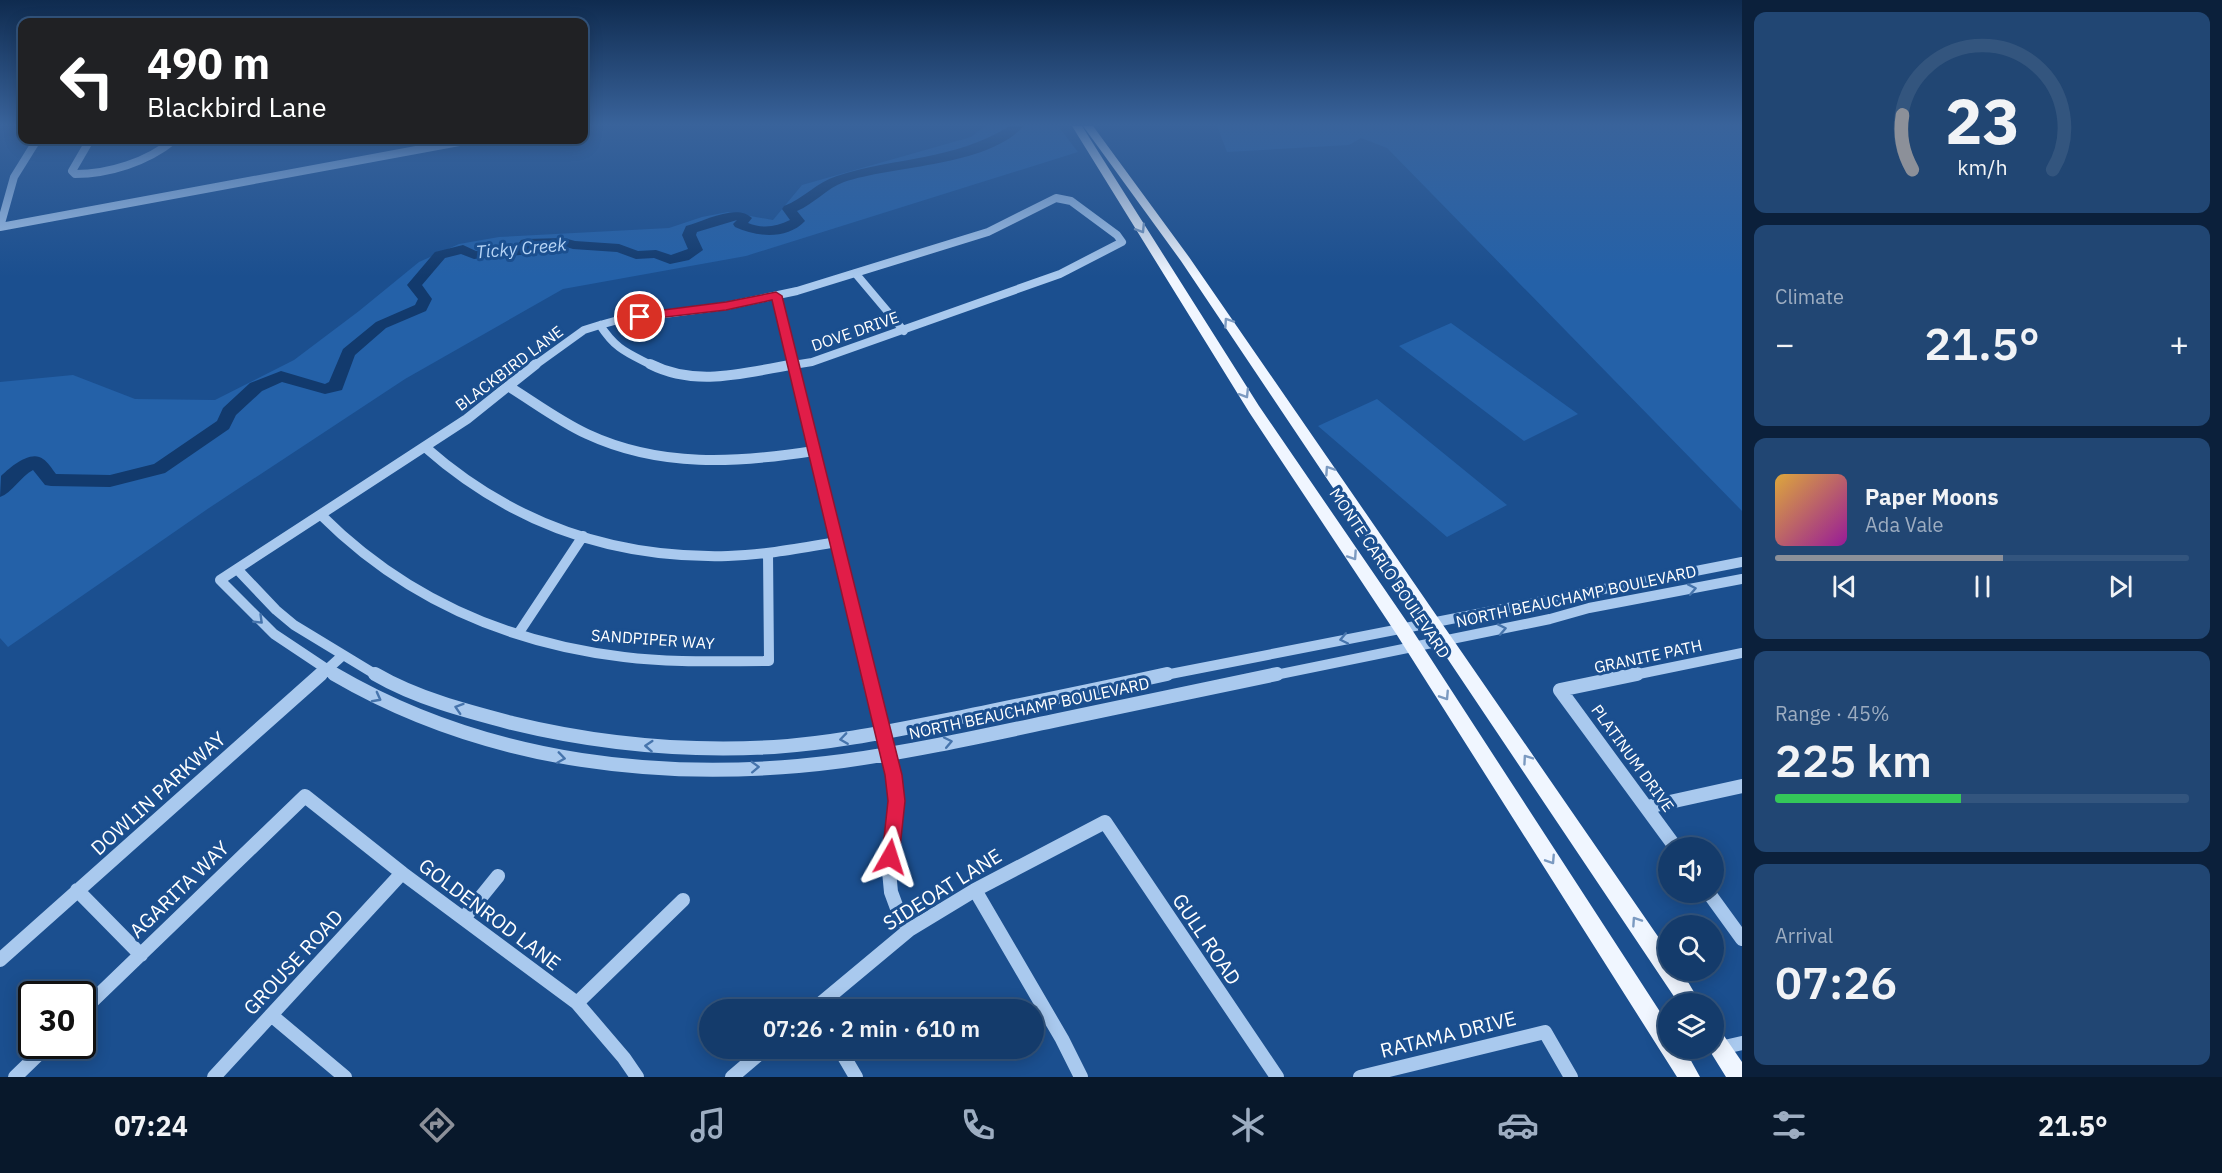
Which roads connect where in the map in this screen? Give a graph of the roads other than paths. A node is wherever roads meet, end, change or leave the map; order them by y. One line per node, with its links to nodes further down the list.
1 (14, 176): 6 (street)
2 (274, 176): 6 (street)
3 (1108, 176): 24 (main road, MONTE CARLO BOULEVARD, one-way to 24)
4 (1125, 176): 23 (main road, MONTE CARLO BOULEVARD, one-way to 4)
5 (1056, 198): 7 (street, BLACKBIRD LANE); 10 (street, DOVE DRIVE)
6 (0, 227)
7 (856, 274): 8 (street, BLACKBIRD LANE); 10 (street)
8 (776, 296): 9 (street, BLACKBIRD LANE); 11 (street)
9 (600, 325): 11 (street, DOVE DRIVE); 12 (street, BLACKBIRD LANE)
10 (904, 331): 11 (street, DOVE DRIVE)
11 (793, 365): 14 (street)
12 (508, 386): 13 (street, BLACKBIRD LANE); 14 (street)
13 (425, 447): 15 (street, BLACKBIRD LANE); 16 (street)
14 (814, 451): 17 (street)
15 (321, 515): 20 (street, BLACKBIRD LANE); 25 (street, SANDPIPER WAY)
16 (583, 536): 18 (street); 25 (street)
17 (837, 542): 18 (street); 32 (street)
18 (768, 553): 25 (street, SANDPIPER WAY)
19 (1742, 562): 23 (street, NORTH BEAUCHAMP BOULEVARD)
20 (237, 569): 22 (street, BLACKBIRD LANE); 29 (street, NORTH BEAUCHAMP BOULEVARD)
21 (1742, 579): 26 (street, NORTH BEAUCHAMP BOULEVARD, one-way to 21)
22 (220, 580): 30 (street, NORTH BEAUCHAMP BOULEVARD, one-way to 30)
23 (1432, 621): 24 (street, NORTH BEAUCHAMP BOULEVARD); 26 (main road, MONTE CARLO BOULEVARD)
24 (1401, 627): 27 (main road, MONTE CARLO BOULEVARD); 32 (street, NORTH BEAUCHAMP BOULEVARD, one-way to 32)
25 (518, 634)
26 (1444, 640): 27 (street, NORTH BEAUCHAMP BOULEVARD); 49 (main road, MONTE CARLO BOULEVARD, one-way to 26)
27 (1414, 646): 33 (street, NORTH BEAUCHAMP BOULEVARD, one-way to 27); 55 (main road, MONTE CARLO BOULEVARD, one-way to 55)
28 (1742, 653): 31 (street, GRANITE PATH)
29 (342, 656): 30 (street, DOWLIN PARKWAY); 32 (street, NORTH BEAUCHAMP BOULEVARD, one-way to 29)
30 (326, 670): 33 (street, NORTH BEAUCHAMP BOULEVARD, one-way to 33); 41 (street, DOWLIN PARKWAY)
31 (1560, 690): 36 (street, PLATINUM DRIVE)
32 (883, 733): 33 (street)
33 (888, 754): 46 (street)
34 (1742, 786): 36 (street)
35 (305, 796): 39 (street, GOLDENROD LANE); 48 (street, AGARITA WAY)
36 (1647, 807): 38 (street, PLATINUM DRIVE)
37 (1105, 822): 42 (street, SIDEOAT LANE); 70 (street, GULL ROAD)
38 (1668, 837)
39 (402, 873): 45 (street, GOLDENROD LANE); 54 (street, GROUSE ROAD)
40 (498, 876): 45 (street)
41 (77, 890): 48 (street); 50 (street, DOWLIN PARKWAY)
42 (975, 890): 46 (street, SIDEOAT LANE); 69 (street)
43 (683, 900): 53 (street)
44 (1716, 903): 47 (street)
45 (464, 918): 53 (street, GOLDENROD LANE)
46 (909, 930): 52 (street, SIDEOAT LANE)
47 (1742, 939)
48 (141, 955): 51 (street, AGARITA WAY)
49 (1658, 955)
50 (0, 960)
51 (96, 998)
52 (826, 999)
53 (577, 1003): 66 (street, GOLDENROD LANE)
54 (271, 1015): 64 (street, GROUSE ROAD); 65 (street)
55 (1658, 1027)
56 (1724, 1042): 57 (street)
57 (1742, 1043)
58 (1724, 1053): 74 (main road)
59 (34, 1059): 63 (street)
60 (753, 1059): 67 (street)
61 (845, 1059): 68 (street)
62 (1678, 1059): 73 (main road)
63 (16, 1077)
64 (214, 1077)
65 (345, 1077)
66 (636, 1077)
67 (732, 1077)
68 (856, 1077)
69 (1081, 1077)
70 (1276, 1077)
71 (1360, 1077): 72 (street, RATAMA DRIVE)
72 (1571, 1077)
73 (1689, 1077)
74 (1739, 1077)

